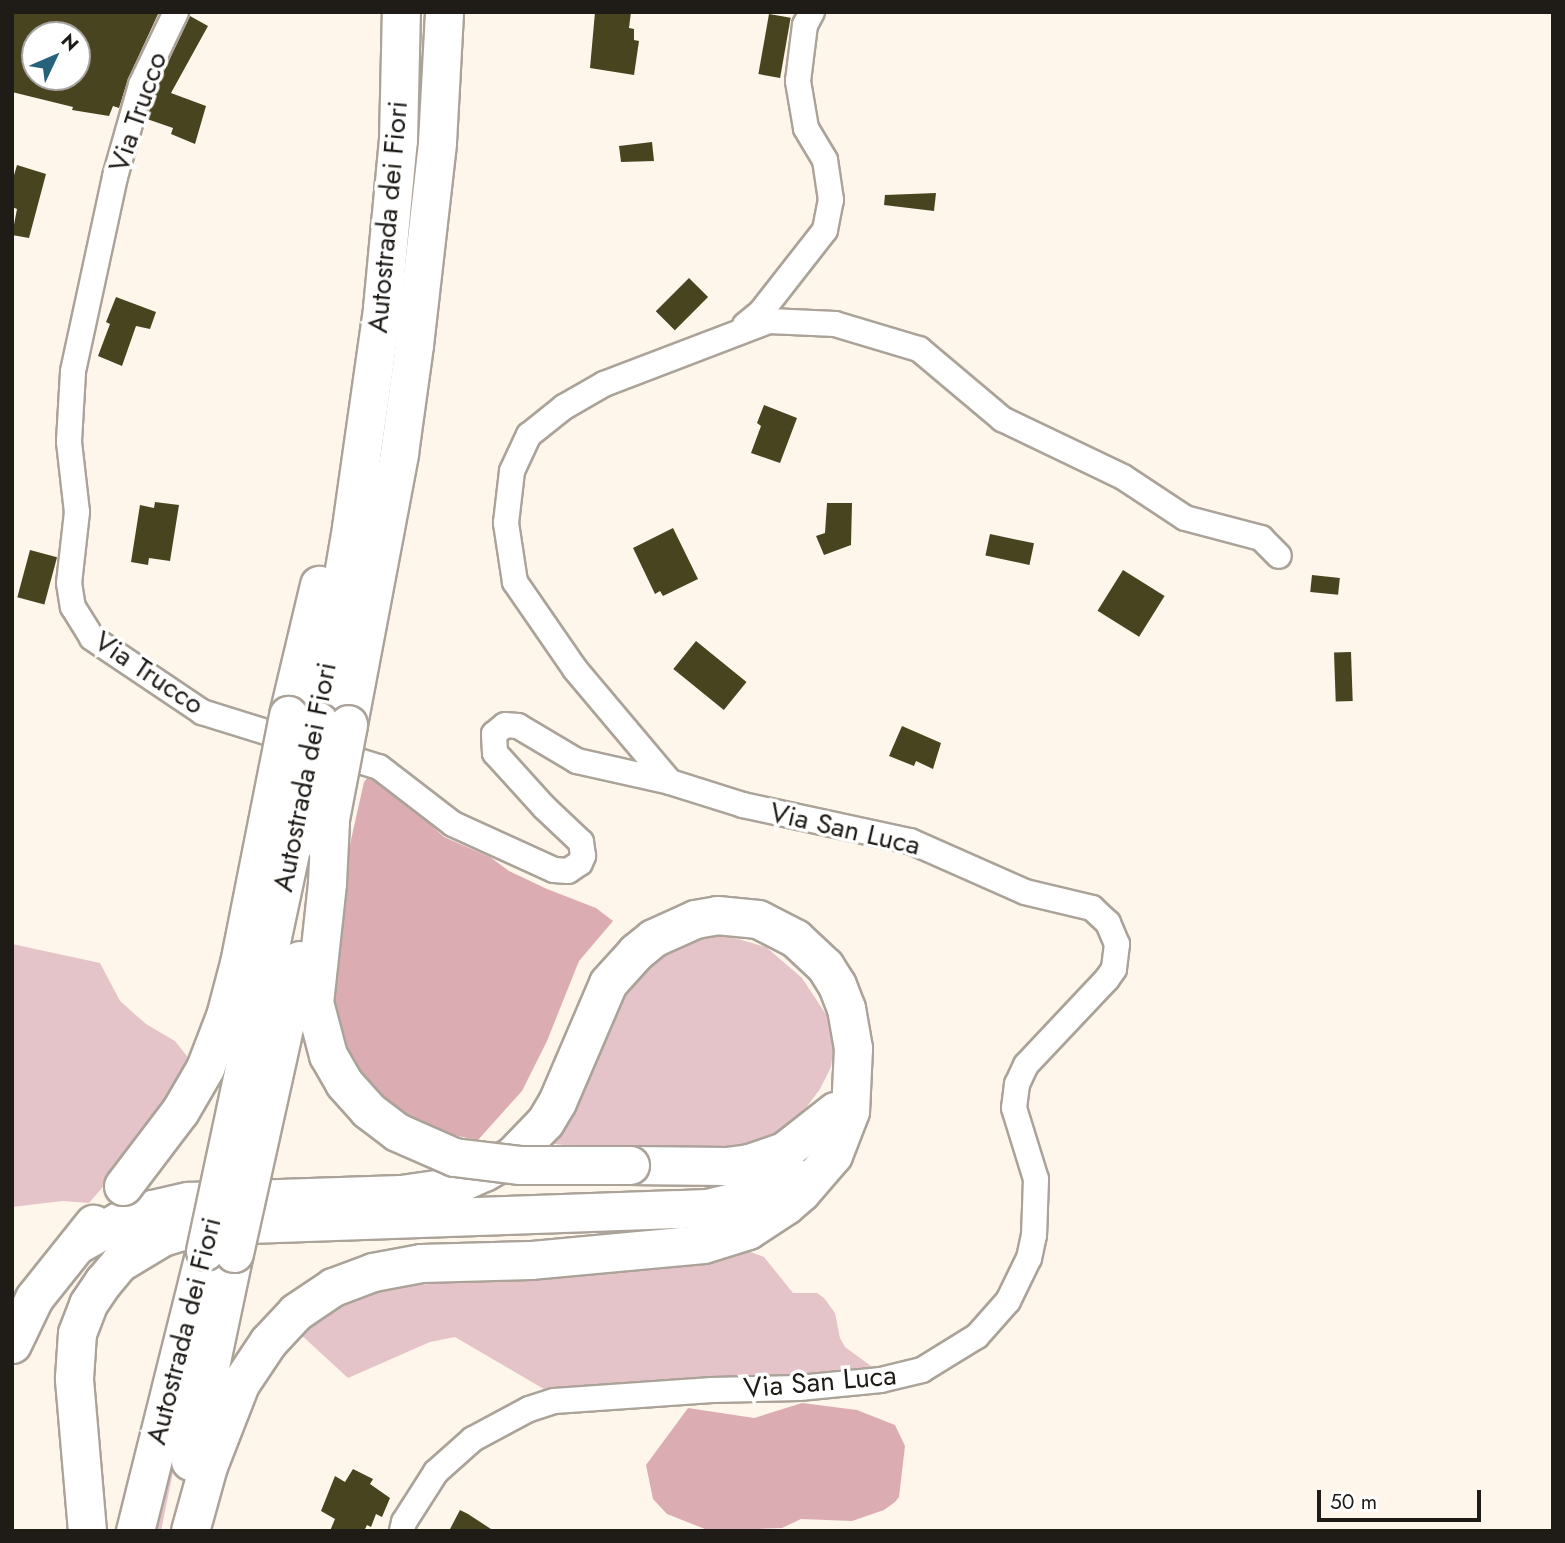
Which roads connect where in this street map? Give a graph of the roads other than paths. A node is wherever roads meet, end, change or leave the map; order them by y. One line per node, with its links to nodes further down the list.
1 (176, 12): 8 (street, Via Trucco)
2 (401, 12): 7 (highway, Autostrada dei Fiori)
3 (444, 12): 7 (highway, Autostrada dei Fiori)
4 (812, 12): 5 (street)
5 (729, 337): 6 (street); 8 (street)
6 (1279, 556)
7 (318, 720): 9 (highway, Autostrada dei Fiori, bridge); 12 (highway, bridge); 13 (highway, Autostrada dei Fiori, bridge)
8 (670, 782): 19 (street, Via San Luca)
9 (330, 821): 11 (highway, bridge); 13 (highway, Autostrada dei Fiori, bridge)
10 (854, 1074): 11 (highway); 12 (highway); 18 (highway)
11 (835, 1111): 15 (highway)
12 (78, 1244): 14 (highway)
13 (219, 1252): 16 (highway, Autostrada dei Fiori); 17 (highway, Autostrada dei Fiori)
14 (12, 1344)
15 (87, 1531)
16 (135, 1531)
17 (175, 1531)
18 (190, 1531)
19 (402, 1531)

